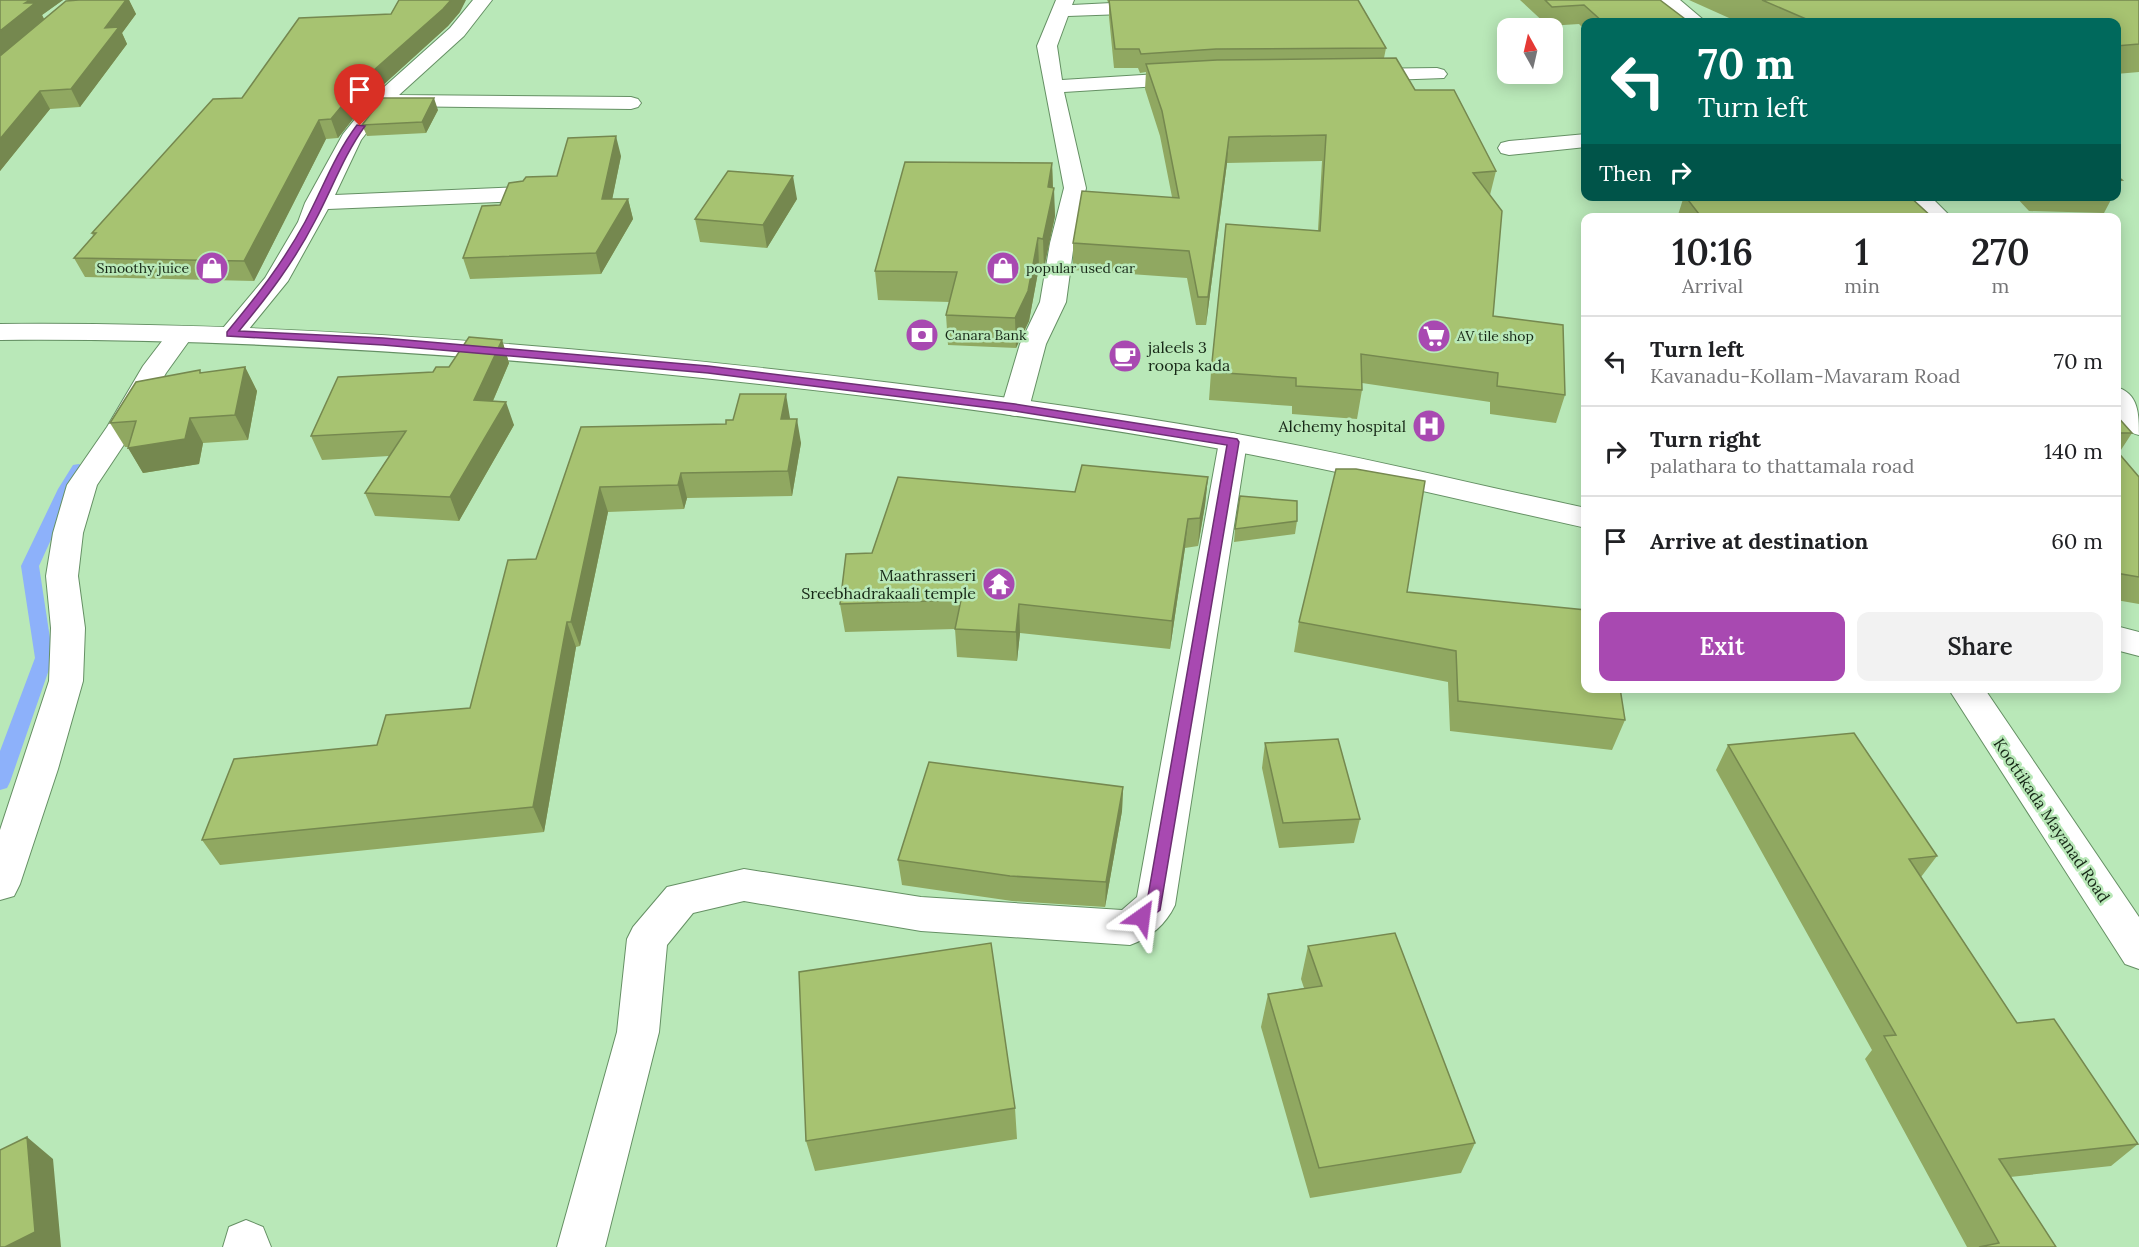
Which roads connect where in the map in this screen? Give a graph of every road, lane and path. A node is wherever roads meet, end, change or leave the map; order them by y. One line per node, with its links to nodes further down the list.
1 (483, 0): 10 (street)
2 (1668, 0): 5 (street)
3 (1063, 5): 4 (street); 9 (street)
4 (1166, 6)
5 (1692, 18)
6 (1437, 74): 7 (street)
7 (1344, 75)
8 (1215, 76): 9 (street)
9 (1053, 87): 22 (street)
10 (380, 101): 11 (street); 16 (street)
11 (631, 103)
12 (1581, 141): 13 (street)
13 (1509, 148)
14 (520, 194): 16 (street)
15 (1921, 201): 17 (street)
16 (317, 203): 20 (street)
17 (1935, 213)
18 (0, 332): 19 (street)
19 (182, 334): 20 (street); 29 (street)
20 (231, 334): 22 (street)
21 (2121, 402): 23 (street)
22 (1015, 408): 24 (street)
23 (2139, 426)
24 (1233, 442): 25 (street); 31 (street)
25 (1581, 517)
26 (2121, 639): 27 (street)
27 (2139, 644)
28 (1968, 693): 30 (street, Koottikada Mayanad Road)
29 (0, 884)
30 (2139, 951)
31 (581, 1247)

